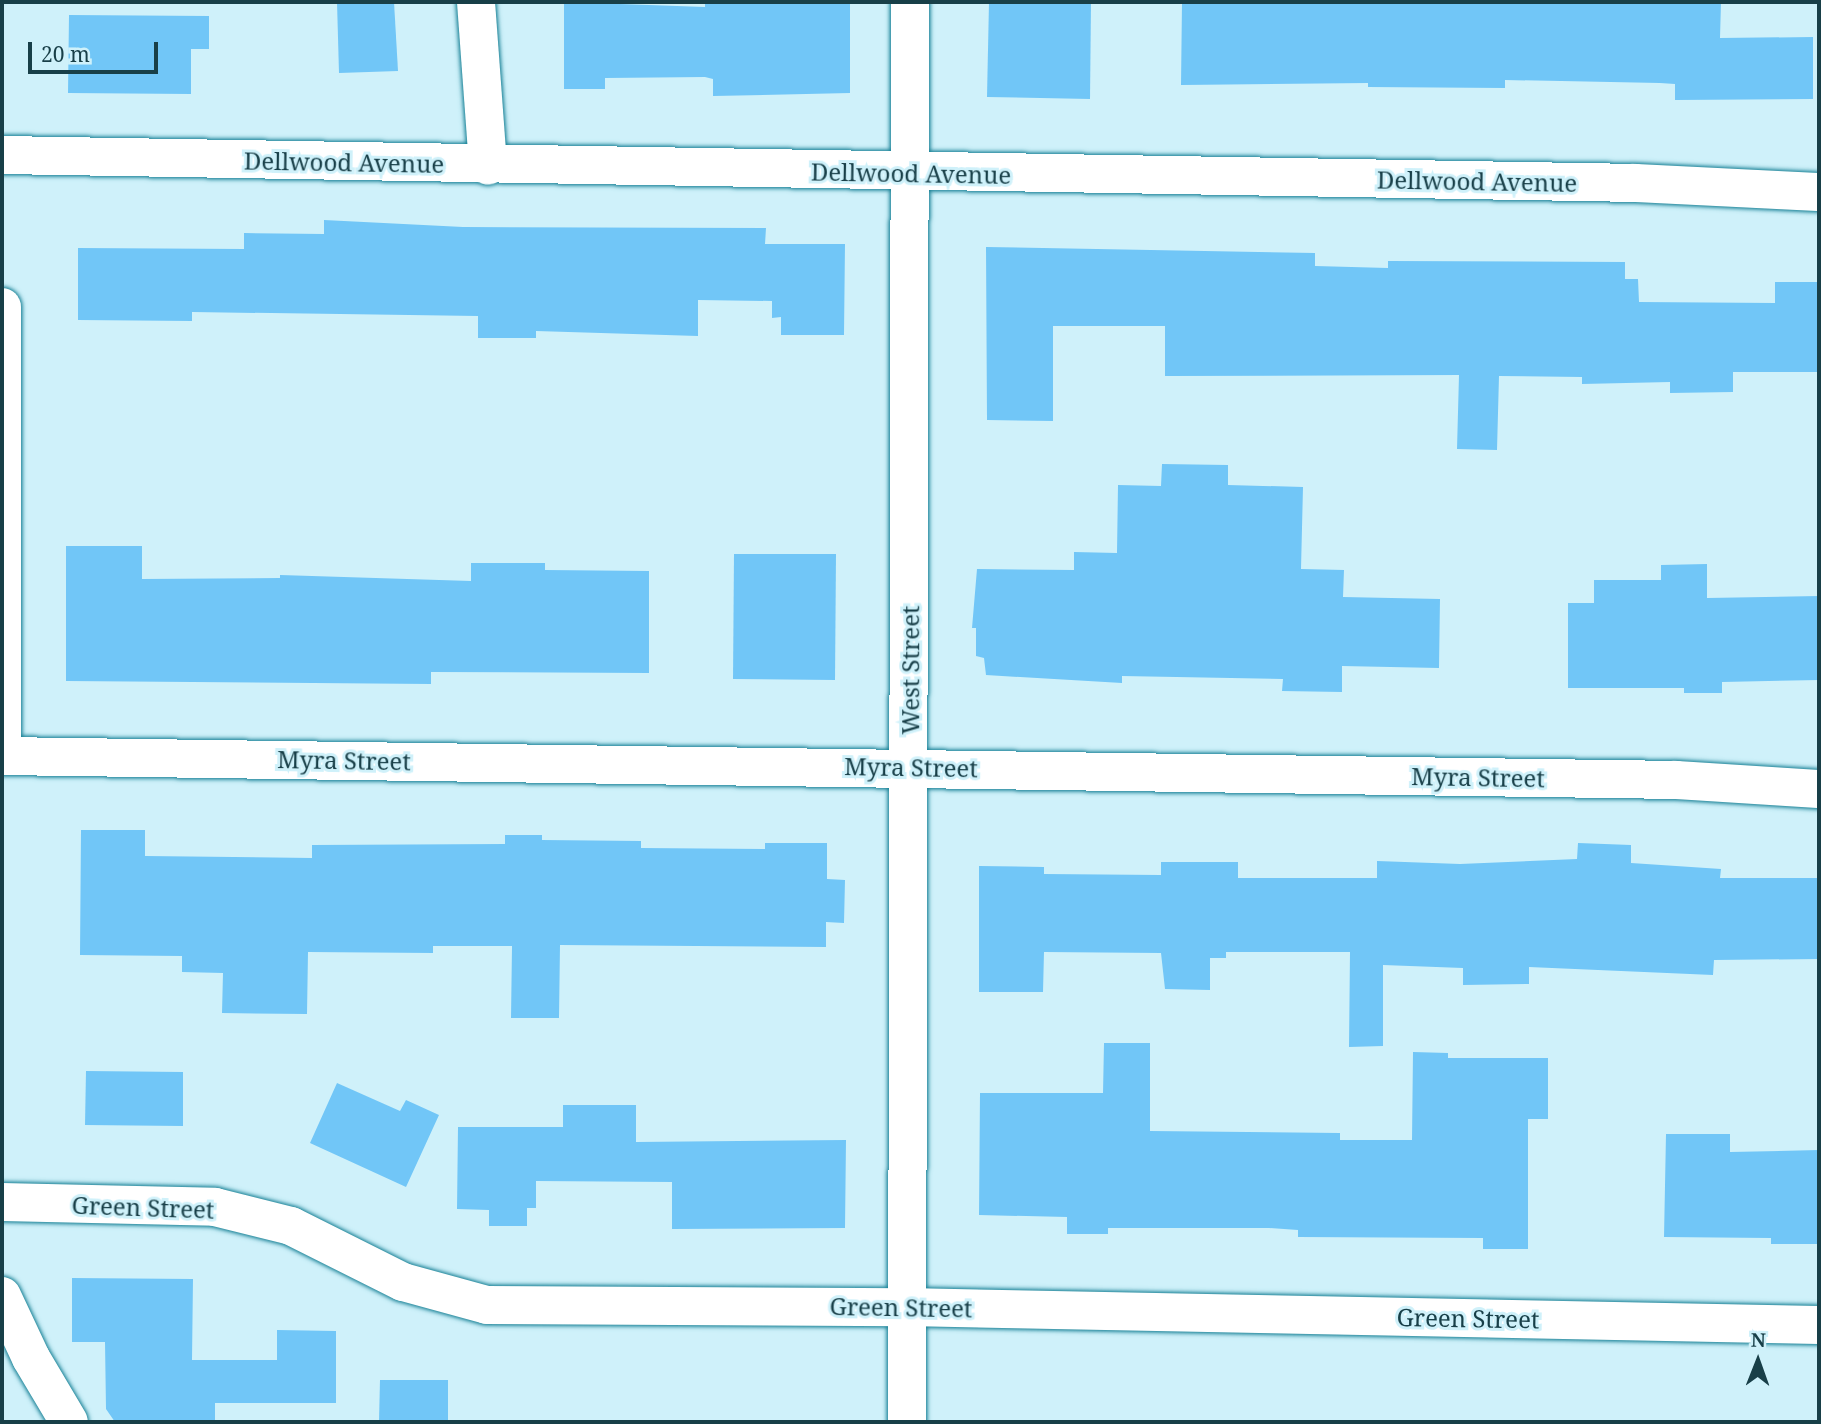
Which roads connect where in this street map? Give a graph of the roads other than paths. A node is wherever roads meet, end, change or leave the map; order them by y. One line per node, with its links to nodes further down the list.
1 (477, 2): 4 (street)
2 (910, 2): 5 (street, West Street)
3 (2, 155): 4 (street, Dellwood Avenue)
4 (488, 166): 5 (street, Dellwood Avenue)
5 (909, 173): 6 (street, Dellwood Avenue); 11 (street, West Street)
6 (1819, 192)
7 (2, 307): 8 (street)
8 (2, 680): 9 (street)
9 (2, 738)
10 (2, 756): 11 (street, Myra Street)
11 (910, 767): 12 (street, Myra Street); 15 (street, West Street)
12 (1819, 789)
13 (2, 1202): 15 (street, Green Street)
14 (2, 1296): 17 (street)
15 (906, 1307): 16 (street, Green Street); 18 (street, West Street)
16 (1819, 1325)
17 (69, 1422)
18 (907, 1422)

